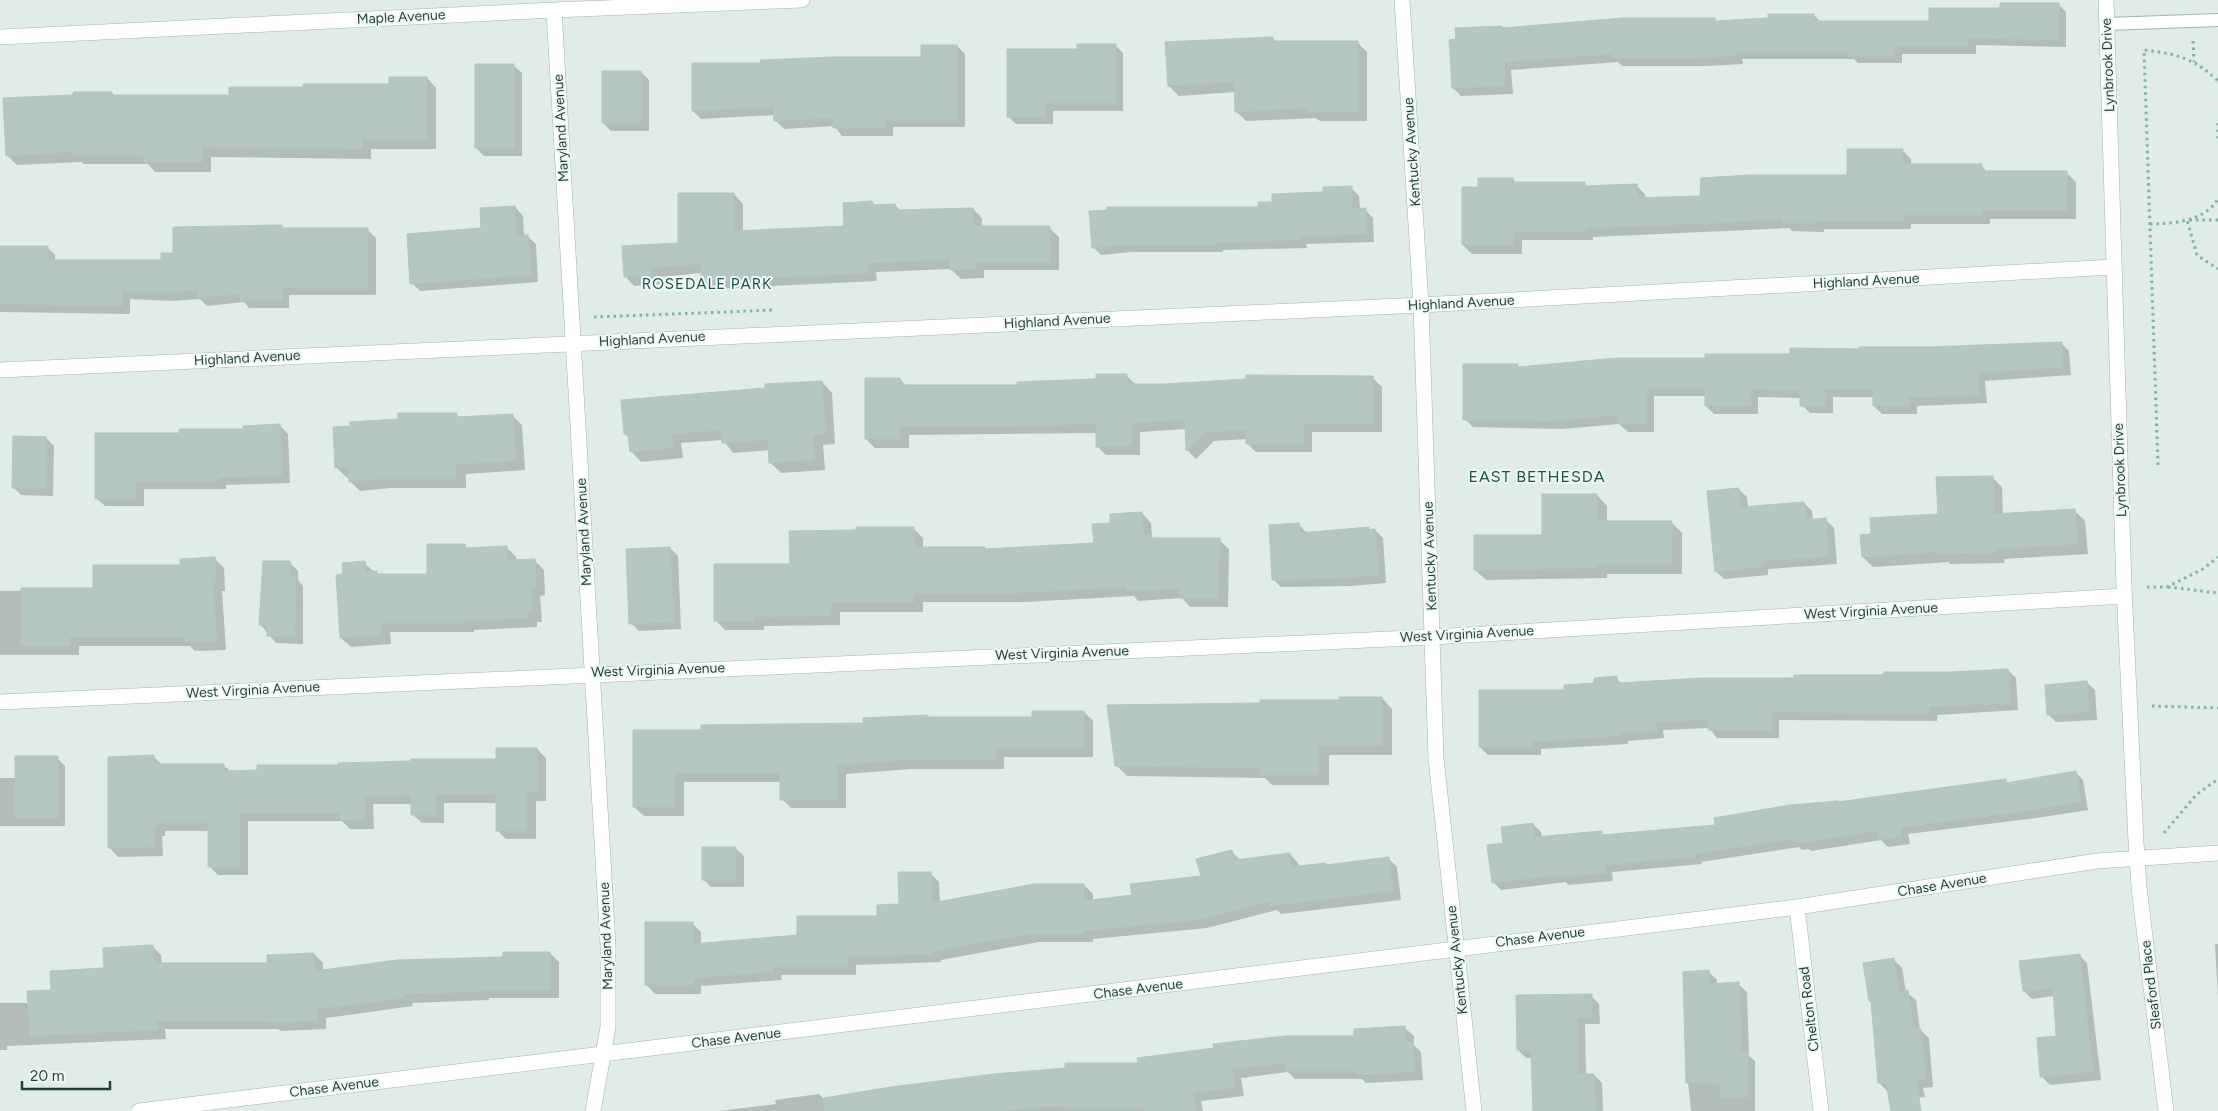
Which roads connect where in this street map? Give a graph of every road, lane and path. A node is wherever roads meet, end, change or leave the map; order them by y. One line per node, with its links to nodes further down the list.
1 (802, 0): 4 (street, Maple Avenue)
2 (1402, 0): 17 (street, Kentucky Avenue)
3 (2106, 0): 6 (street, Lynbrook Drive)
4 (554, 10): 7 (street, Maple Avenue); 20 (street, Maryland Avenue)
5 (2218, 20): 6 (lane)
6 (2107, 24): 15 (street, Lynbrook Drive)
7 (0, 37)
8 (2218, 81): 14 (path)
9 (2218, 123): 10 (path)
10 (2218, 140)
11 (2218, 198): 12 (path)
12 (2187, 220): 13 (path); 14 (path); 16 (path)
13 (2218, 220)
14 (2150, 224): 22 (path)
15 (2113, 267): 17 (street, Highland Avenue); 25 (street, Lynbrook Drive)
16 (2218, 269)
17 (1421, 305): 20 (street, Highland Avenue); 27 (street, Kentucky Avenue)
18 (777, 310): 19 (path)
19 (588, 317)
20 (574, 342): 21 (street, Highland Avenue); 28 (street, Maryland Avenue)
21 (0, 370)
22 (2158, 466)
23 (2218, 557): 24 (path)
24 (2167, 587): 25 (path); 26 (path)
25 (2124, 592): 27 (street, West Virginia Avenue); 30 (street, Lynbrook Drive)
26 (2218, 593)
27 (1433, 637): 28 (street, West Virginia Avenue); 37 (street, Kentucky Avenue)
28 (591, 673): 29 (street, West Virginia Avenue); 38 (street, Maryland Avenue)
29 (0, 702)
30 (2129, 705): 31 (path); 35 (street, Lynbrook Drive)
31 (2218, 708)
32 (2218, 780): 33 (path)
33 (2160, 838)
34 (2218, 853): 35 (street)
35 (2137, 858): 36 (street, Chase Avenue); 43 (street, Sleaford Place)
36 (1797, 907): 37 (street, Chase Avenue); 42 (street, Chelton Road)
37 (1455, 948): 38 (street, Chase Avenue); 41 (street, Kentucky Avenue)
38 (604, 1054): 39 (street, Chase Avenue); 40 (street, Maryland Avenue)
39 (139, 1111)
40 (593, 1111)
41 (1474, 1111)
42 (1821, 1111)
43 (2166, 1111)

